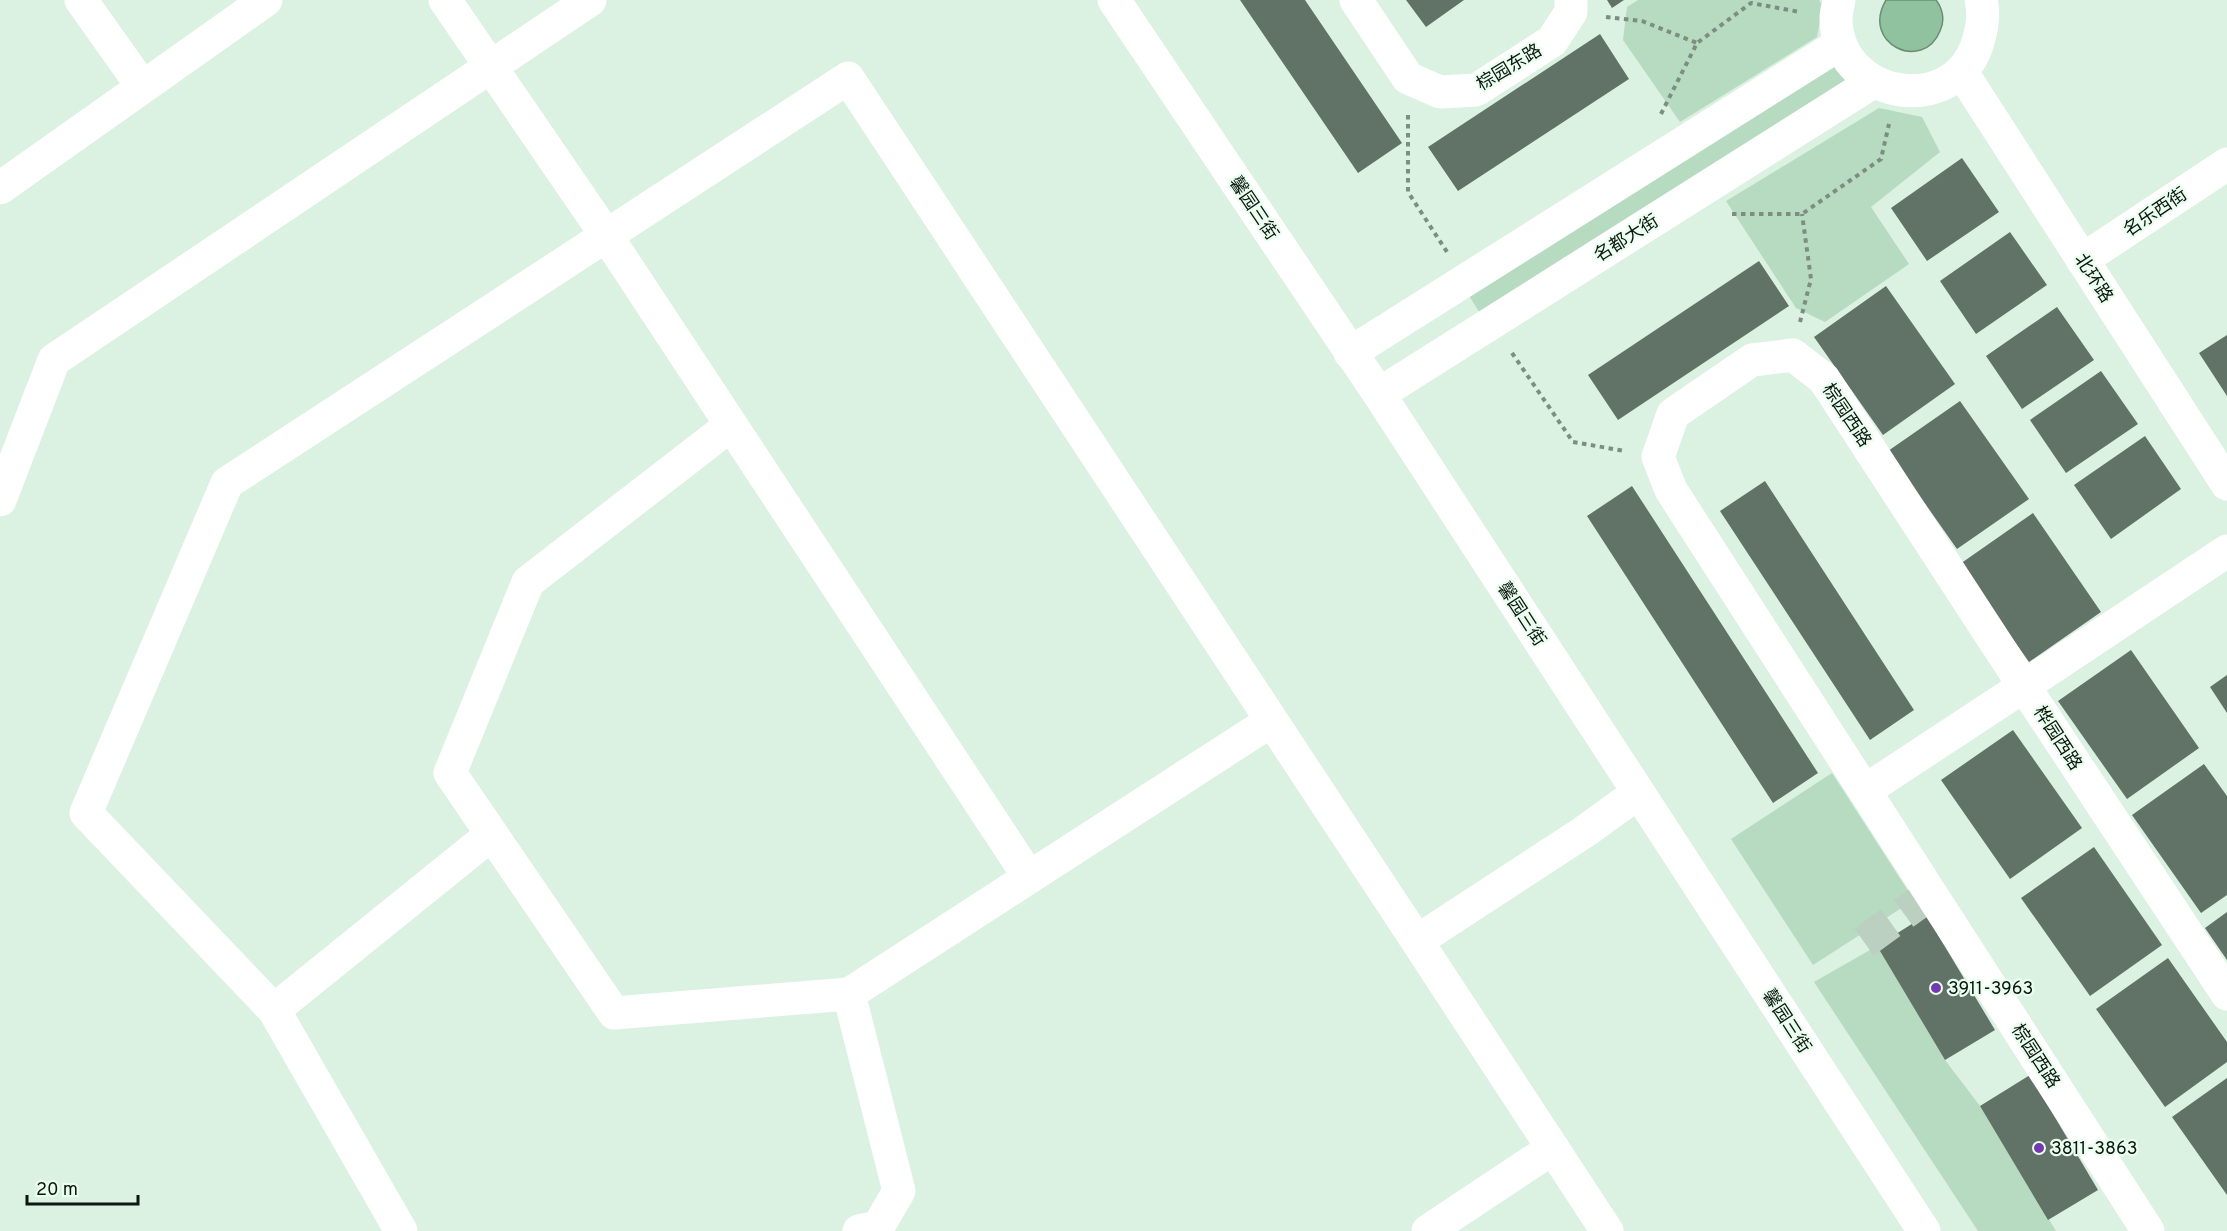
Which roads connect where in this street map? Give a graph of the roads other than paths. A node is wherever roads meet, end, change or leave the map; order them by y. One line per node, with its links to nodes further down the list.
1 (81, 0): 12 (street)
2 (266, 0): 12 (street)
3 (445, 0): 10 (street)
4 (590, 0): 10 (street)
5 (1114, 0): 18 (street, 馨园三街)
6 (1356, 0): 8 (street, 棕园东路)
7 (1981, 0): 11 (street)
8 (1571, 6)
9 (1838, 21): 13 (street); 18 (street)
10 (491, 66): 16 (street); 22 (street)
11 (1961, 71): 13 (street); 17 (street, 北环路)
12 (142, 86): 15 (street)
13 (1885, 86): 19 (street, 名都大街)
14 (2227, 164): 17 (street, 名乐西街)
15 (0, 188)
16 (606, 236): 20 (street); 25 (street); 33 (street)
17 (2082, 260): 21 (street, 北环路)
18 (1350, 352): 19 (street, 馨园三街)
19 (1379, 394): 27 (street, 馨园三街)
20 (731, 425): 28 (street); 29 (street)
21 (2227, 484)
22 (0, 500)
23 (2227, 550): 24 (street, 桦园西路)
24 (2024, 686): 26 (street); 26 (street, 棕园西路); 32 (street, 桦园西路)
25 (1271, 721): 29 (street); 30 (street)
26 (1866, 790): 40 (street, 棕园西路)
27 (1638, 793): 30 (street); 39 (street, 馨园三街)
28 (492, 834): 31 (street); 33 (street)
29 (1029, 877): 31 (street)
30 (1417, 941): 34 (street)
31 (849, 993): 36 (street)
32 (2227, 994)
33 (274, 1010): 35 (street)
34 (1552, 1148): 37 (street); 38 (street)
35 (401, 1231)
36 (859, 1231)
37 (1428, 1231)
38 (1607, 1231)
39 (1924, 1231)
40 (2148, 1231)

